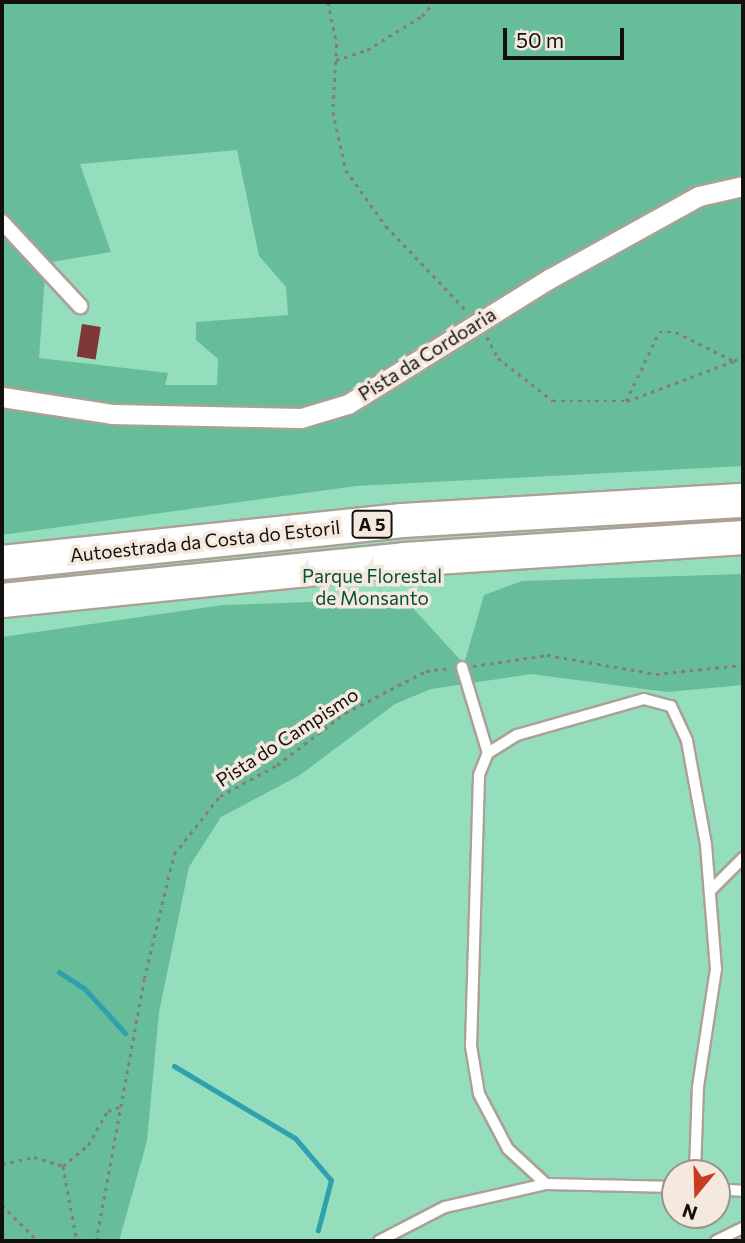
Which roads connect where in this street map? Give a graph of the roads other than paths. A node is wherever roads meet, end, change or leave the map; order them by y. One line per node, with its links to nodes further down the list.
1 (743, 186): 4 (street, Pista da Cordoaria)
2 (2, 222): 3 (street)
3 (80, 306)
4 (2, 397)
5 (743, 500): 7 (highway, Autoestrada da Costa do Estoril / A 5)
6 (743, 537): 8 (highway, Autoestrada da Costa do Estoril / A 5)
7 (2, 562)
8 (2, 600)
9 (461, 667): 10 (lane)
10 (488, 753): 12 (lane); 14 (lane)
11 (743, 858): 12 (lane)
12 (710, 891): 13 (lane)
13 (695, 1159)
14 (546, 1184): 15 (lane); 17 (lane)
15 (661, 1187)
16 (743, 1228): 18 (lane)
17 (379, 1241)
18 (716, 1241)

